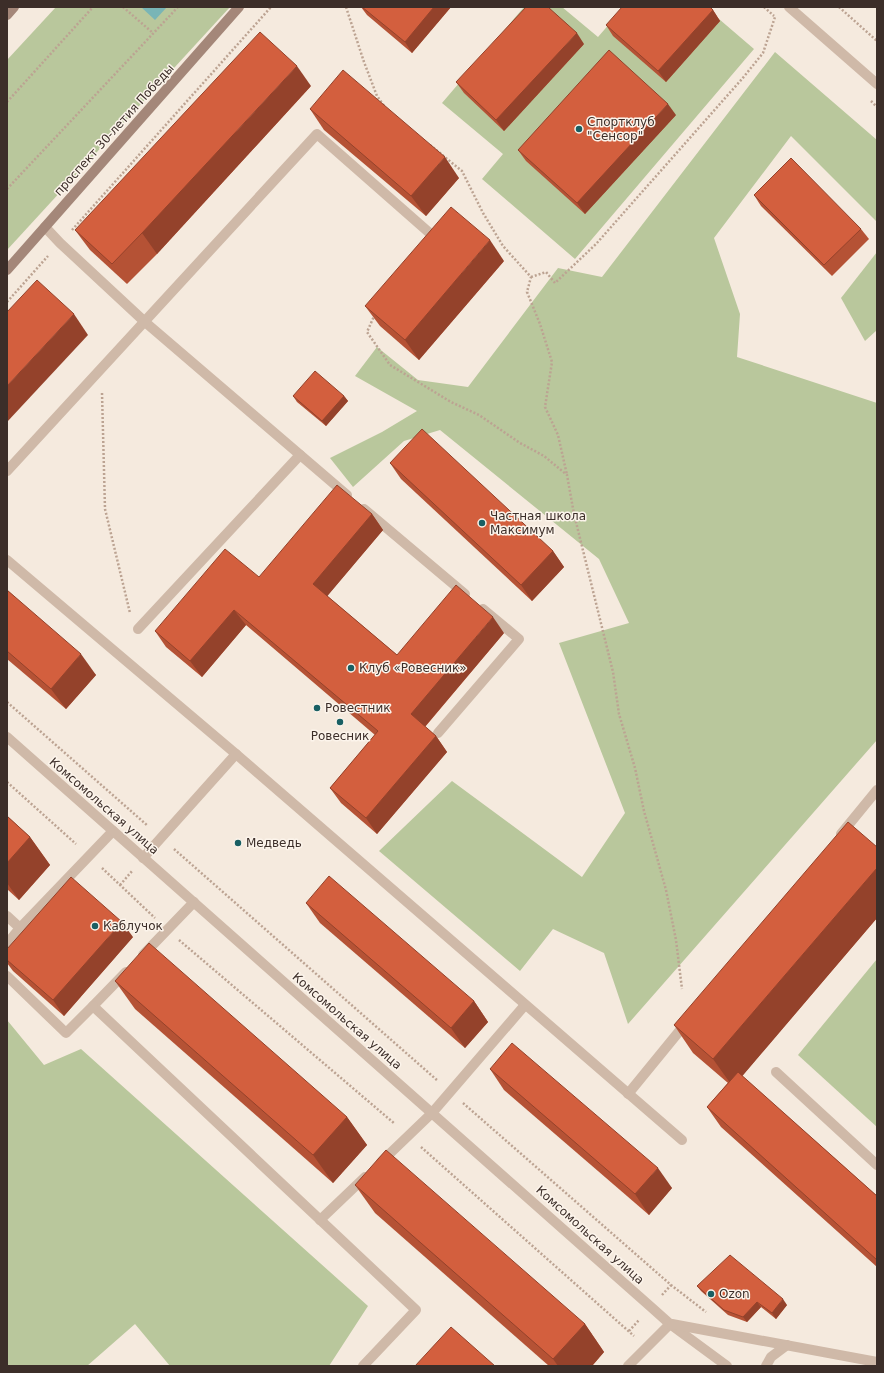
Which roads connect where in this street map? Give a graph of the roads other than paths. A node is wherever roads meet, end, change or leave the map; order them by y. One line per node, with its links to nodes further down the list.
1 (14, 7): 4 (main road)
2 (240, 7): 6 (main road, проспект 30-летия Победы)
3 (789, 7): 5 (street)
4 (7, 15)
5 (877, 84)
6 (45, 227): 8 (main road, проспект 30-летия Победы); 9 (street)
7 (423, 248): 9 (street)
8 (7, 270)
9 (145, 322): 10 (street); 11 (street)
10 (300, 455): 13 (street); 14 (street)
11 (7, 471)
12 (7, 560): 16 (street)
13 (138, 629)
14 (438, 733)
15 (7, 737): 18 (street, Комсомольская улица)
16 (236, 754): 20 (street); 26 (street)
17 (877, 790): 19 (street)
18 (113, 831): 20 (street, Комсомольская улица); 23 (street)
19 (832, 845)
20 (143, 858): 21 (street, Комсомольская улица)
21 (194, 902): 27 (street); 31 (street, Комсомольская улица)
22 (7, 916): 23 (street)
23 (20, 928): 24 (street)
24 (7, 944)
25 (7, 976): 27 (street)
26 (525, 1005): 30 (street); 31 (street)
27 (93, 1006): 34 (street)
28 (693, 1015): 30 (street)
29 (776, 1072): 33 (street)
30 (628, 1094): 32 (street)
31 (432, 1113): 34 (street); 35 (street, Комсомольская улица)
32 (682, 1140)
33 (877, 1165)
34 (320, 1220): 38 (street)
35 (670, 1324): 36 (street); 39 (street); 40 (street, Комсомольская улица)
36 (786, 1345): 37 (street); 41 (street)
37 (877, 1362)
38 (363, 1366)
39 (628, 1366)
40 (727, 1366)
41 (766, 1366)

